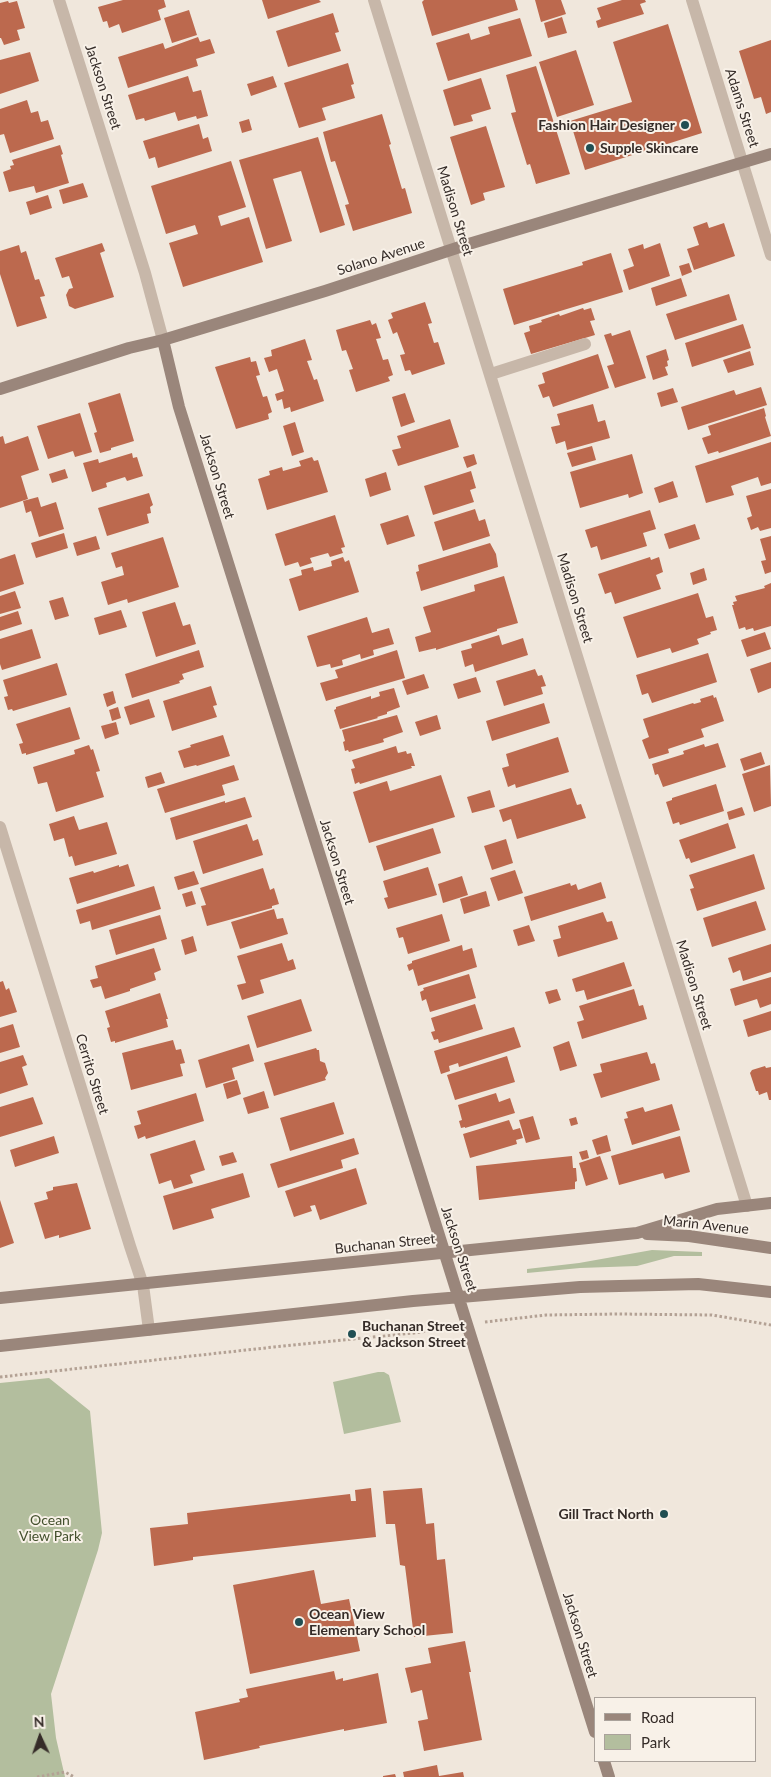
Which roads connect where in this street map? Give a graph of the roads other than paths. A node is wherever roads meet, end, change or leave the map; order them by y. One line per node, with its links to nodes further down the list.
1 (59, 0): 8 (street, Jackson Street)
2 (374, 0): 6 (street, Madison Street)
3 (692, 0): 5 (street, Adams Street)
4 (771, 154): 5 (street, Solano Avenue)
5 (743, 162): 6 (street, Solano Avenue); 7 (street, Adams Street)
6 (451, 250): 8 (street, Solano Avenue); 10 (street, Madison Street)
7 (771, 255)
8 (164, 340): 11 (street, Solano Avenue); 17 (street, Jackson Street)
9 (585, 344): 10 (street)
10 (490, 374): 14 (street, Madison Street)
11 (0, 389)
12 (0, 827): 18 (street, Cerrito Street)
13 (771, 1203): 14 (street, Buchanan Street)
14 (746, 1206): 15 (street, Buchanan Street)
15 (636, 1233): 16 (street, Marin Avenue); 17 (street, Buchanan Street)
16 (771, 1248)
17 (444, 1252): 18 (street, Buchanan Street); 21 (street, Jackson Street)
18 (143, 1285): 20 (street, Buchanan Street); 22 (street, Cerrito Street)
19 (771, 1292): 21 (street)
20 (0, 1298)
21 (459, 1298): 22 (street); 24 (street, Jackson Street)
22 (148, 1330): 23 (street)
23 (0, 1346)
24 (594, 1729)
25 (604, 1762): 26 (street)
26 (609, 1777)

